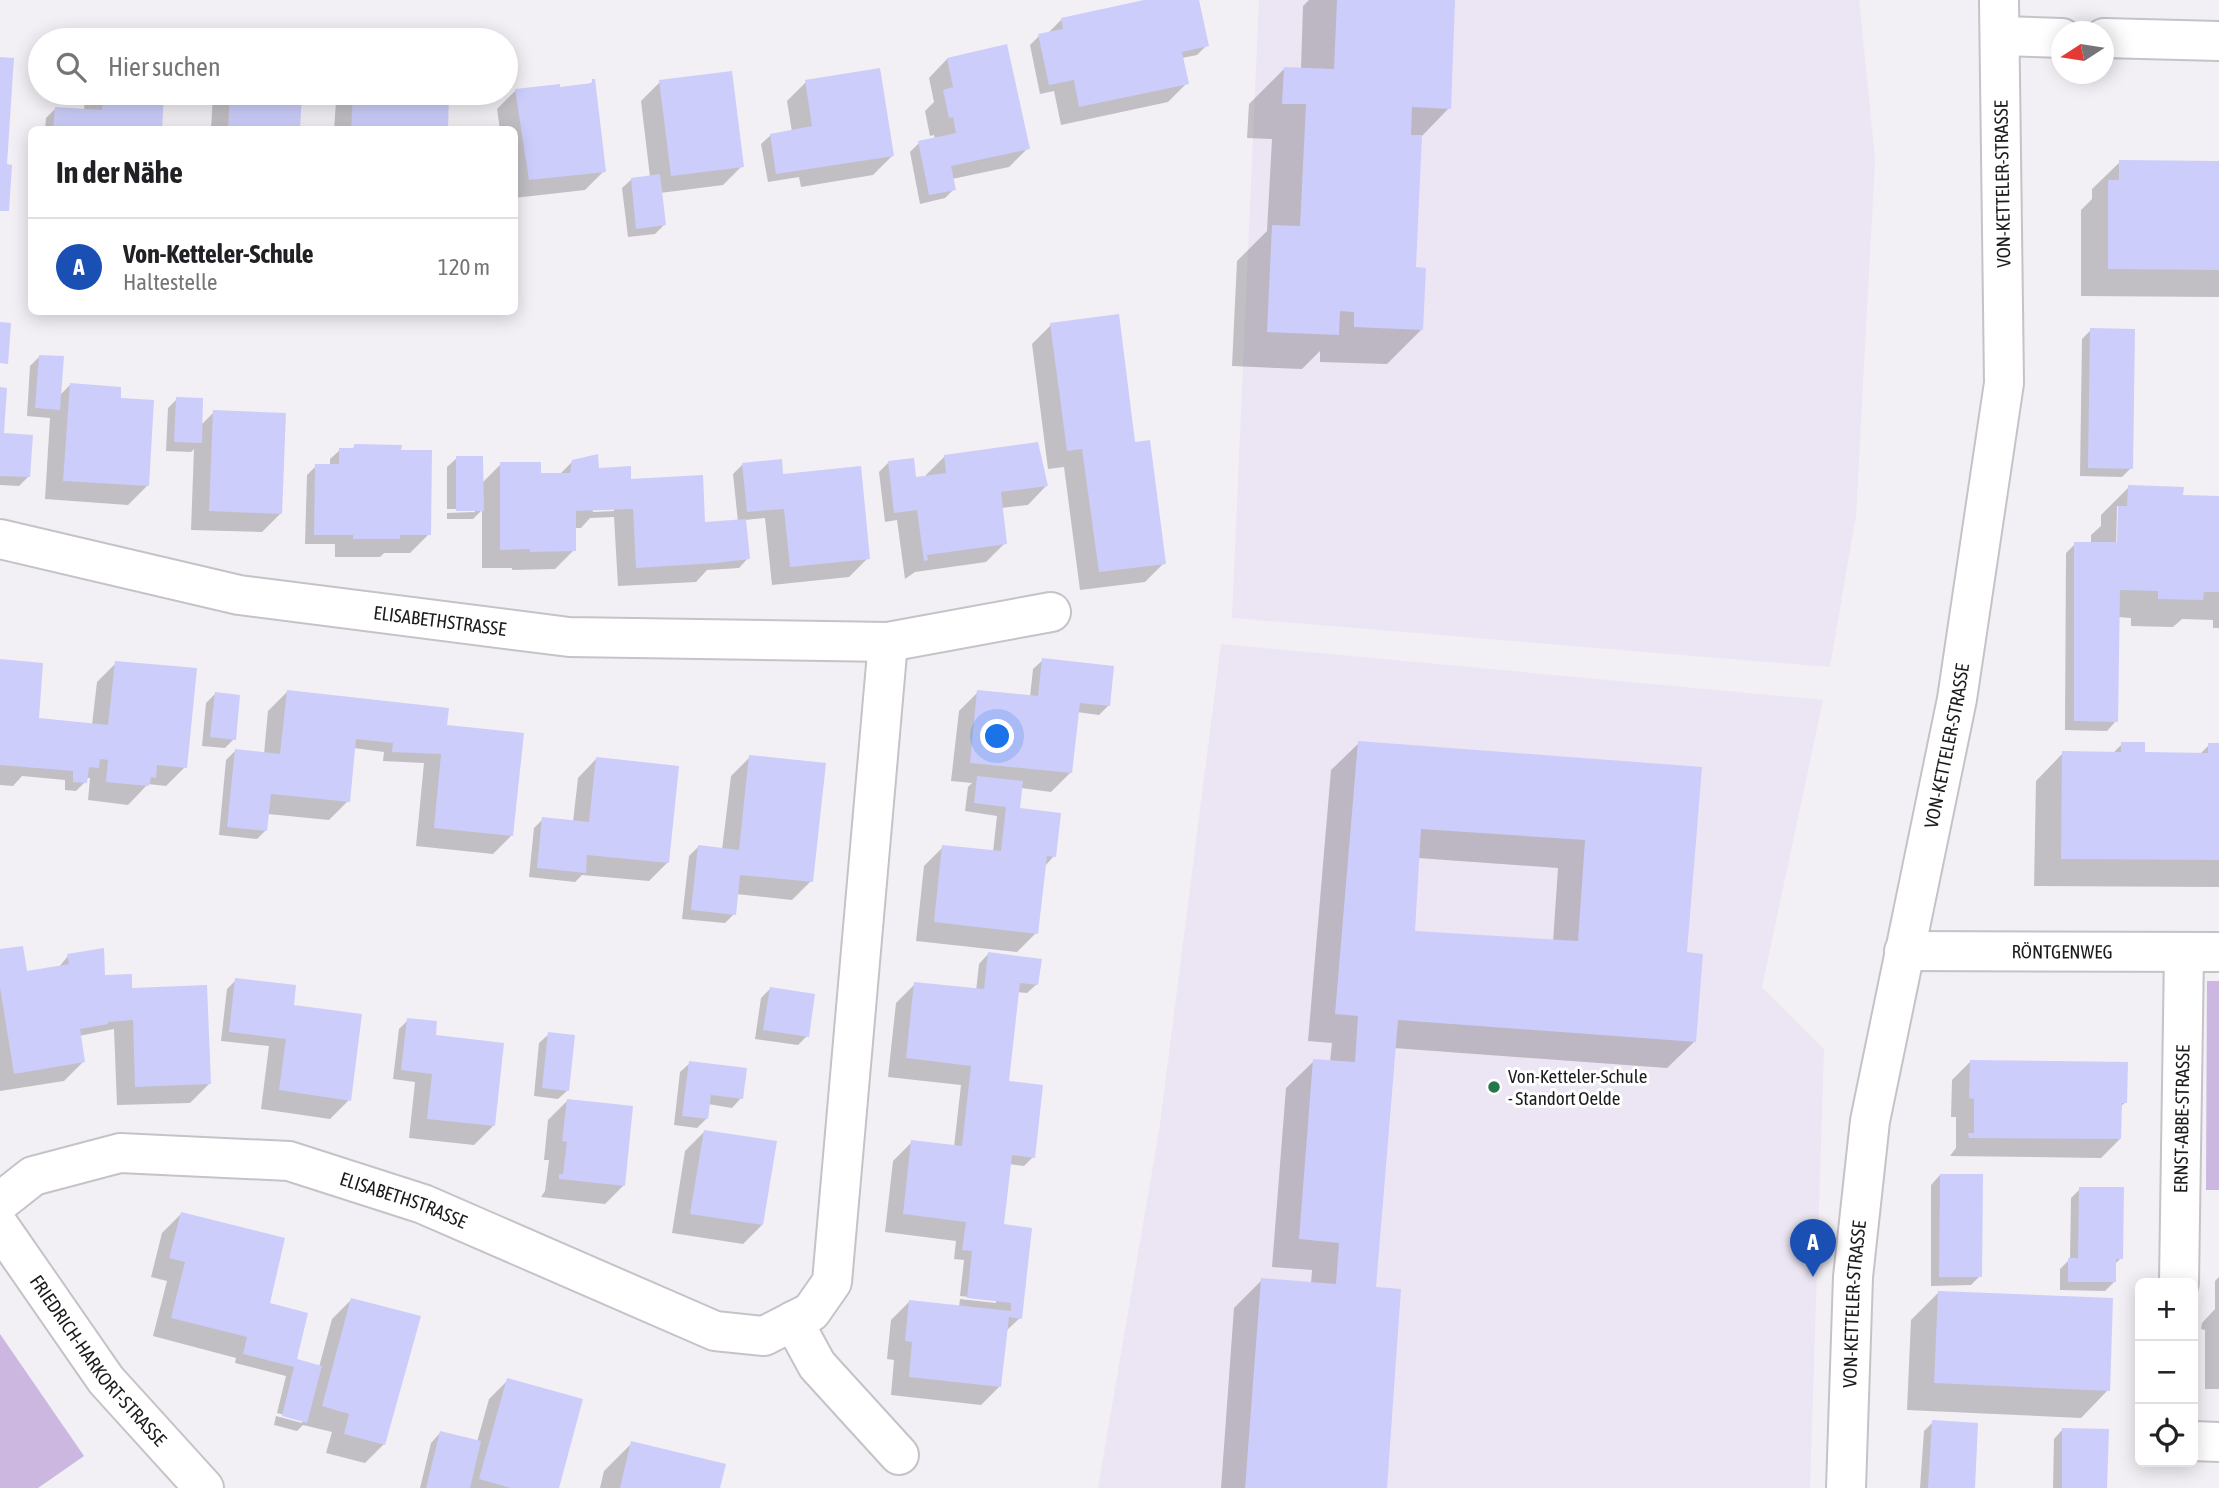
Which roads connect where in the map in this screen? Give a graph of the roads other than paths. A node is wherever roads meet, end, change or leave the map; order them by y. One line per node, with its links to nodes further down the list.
1 (2000, 18): 2 (street); 8 (street, VON-KETTELER-STRASSE)
2 (2051, 34)
3 (2114, 38): 4 (street)
4 (2219, 41)
5 (0, 539): 7 (street, ELISABETHSTRASSE)
6 (1051, 612): 7 (street, ELISABETHSTRASSE)
7 (888, 642): 13 (street, ELISABETHSTRASSE)
8 (1904, 951): 9 (street, RÖNTGENWEG); 18 (street, VON-KETTELER-STRASSE)
9 (2202, 953): 12 (street, ERNST-ABBE-STRASSE)
10 (0, 1202): 13 (street, ELISABETHSTRASSE)
11 (0, 1227): 17 (street, FRIEDRICH-HARKORT-STRASSE)
12 (2179, 1278)
13 (793, 1321): 16 (street)
14 (2198, 1441): 15 (street)
15 (2219, 1441)
16 (899, 1455)
17 (204, 1488)
18 (1846, 1488)

